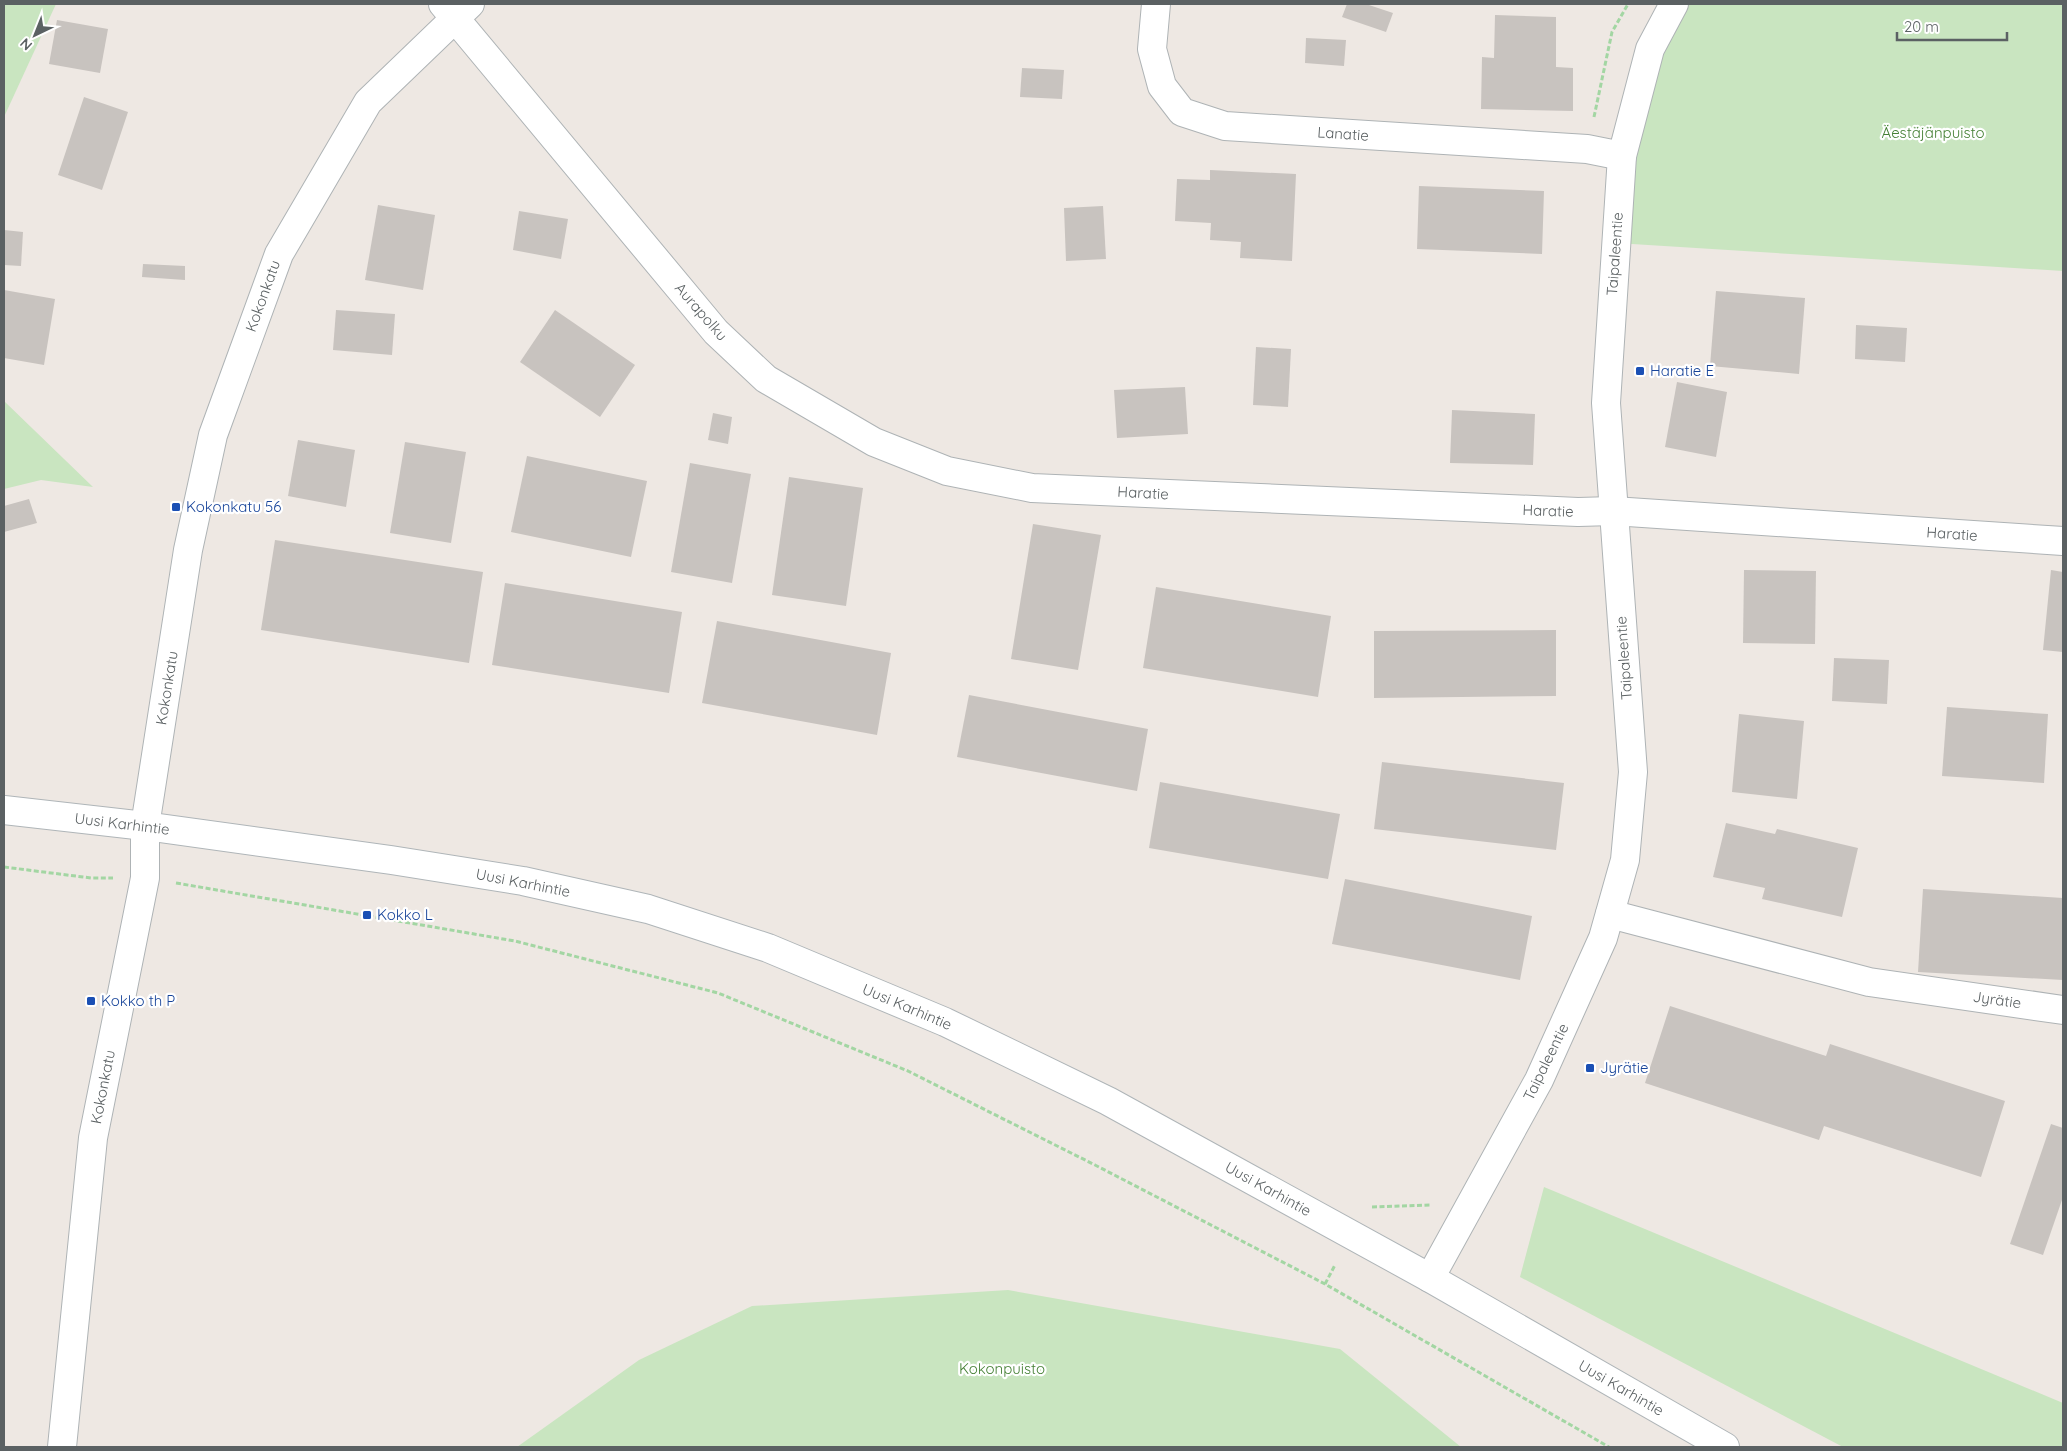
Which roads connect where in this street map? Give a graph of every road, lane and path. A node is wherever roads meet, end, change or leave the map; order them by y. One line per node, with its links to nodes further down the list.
1 (1156, 4): 5 (street, Lanatie)
2 (1628, 4): 5 (path)
3 (1674, 4): 6 (street, Taipaleentie)
4 (456, 9): 7 (street, Aurapolku); 11 (street, Kokonkatu)
5 (1588, 149): 6 (street, Lanatie)
6 (1622, 156): 8 (street, Taipaleentie)
7 (1032, 488): 8 (street, Haratie)
8 (1614, 511): 9 (street, Haratie); 14 (street, Taipaleentie)
9 (2063, 541)
10 (4, 810): 11 (street, Uusi Karhintie)
11 (145, 826): 13 (street, Kokonkatu); 17 (street, Uusi Karhintie)
12 (4, 867): 13 (path)
13 (145, 878): 19 (path); 20 (street, Kokonkatu)
14 (1610, 914): 15 (street, Jyrätie); 18 (street, Taipaleentie)
15 (2063, 1010)
16 (1434, 1205): 17 (path)
17 (1351, 1235): 18 (street, Uusi Karhintie); 19 (path)
18 (1430, 1278): 22 (street, Uusi Karhintie)
19 (1325, 1284): 21 (path)
20 (62, 1447)
21 (1609, 1447)
22 (1725, 1447)

